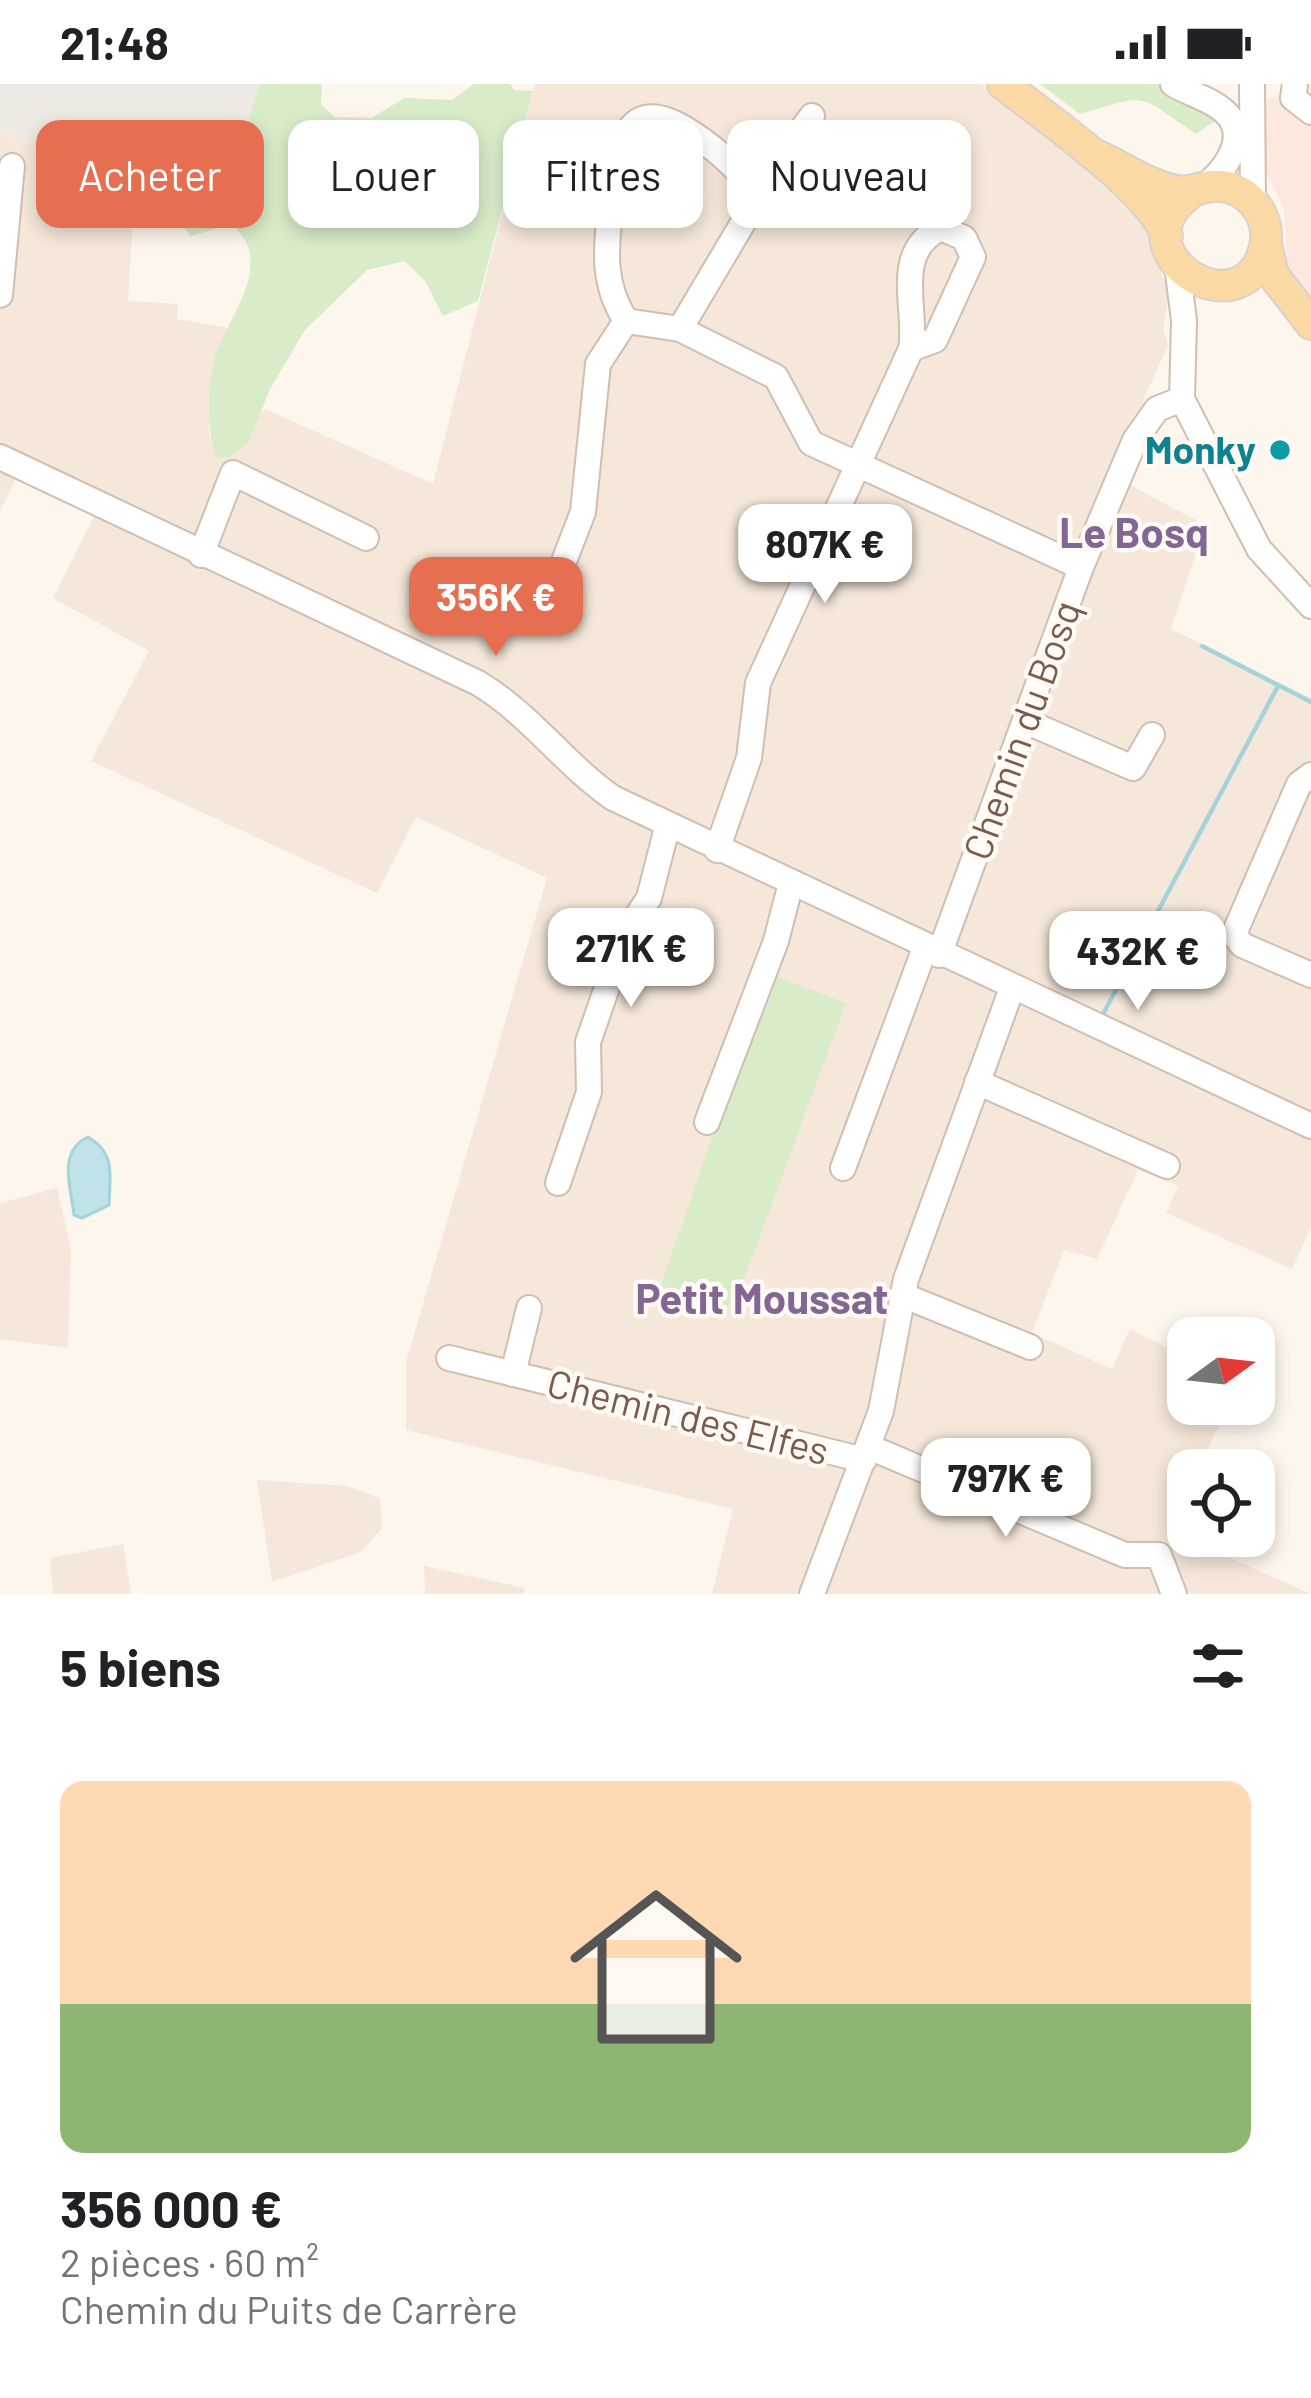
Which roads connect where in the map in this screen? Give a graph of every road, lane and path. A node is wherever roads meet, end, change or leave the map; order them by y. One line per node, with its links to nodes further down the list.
1 (1003, 84): 6 (main road)
2 (1173, 84): 9 (street)
3 (1252, 84): 10 (street)
4 (812, 116): 5 (street)
5 (809, 120)
6 (1090, 153): 9 (main road); 12 (main road)
7 (727, 161): 18 (street)
8 (12, 166): 16 (street)
9 (1197, 190): 10 (main road); 12 (main road)
10 (1252, 201): 13 (main road)
11 (740, 228): 20 (street)
12 (1167, 235): 14 (main road)
13 (1266, 244): 15 (main road); 19 (main road)
14 (1177, 266): 15 (main road); 17 (street)
15 (1225, 285): 17 (street); 19 (main road)
16 (0, 296)
17 (1184, 320): 22 (street)
18 (626, 321): 20 (street); 29 (street)
19 (1311, 324)
20 (680, 328): 24 (street)
21 (911, 349): 24 (street)
22 (1182, 399): 27 (street, Chemin du Bosq); 28 (street)
23 (1, 454): 26 (street)
24 (856, 464): 27 (street); 34 (street)
25 (366, 538): 26 (street)
26 (201, 555): 33 (street)
27 (1081, 568): 30 (street, Chemin du Bosq)
28 (1311, 606)
29 (544, 613)
30 (1025, 721): 31 (street); 36 (street, Chemin du Bosq)
31 (1152, 735)
32 (1311, 775): 37 (street)
33 (668, 824): 34 (street); 44 (street)
34 (717, 850): 35 (street)
35 (791, 883): 36 (street); 40 (street)
36 (932, 952): 38 (street); 43 (street, Chemin du Bosq)
37 (1311, 975)
38 (1012, 988): 39 (street); 41 (street)
39 (977, 1082): 42 (street); 45 (street)
40 (707, 1122)
41 (1311, 1126)
42 (1167, 1166)
43 (842, 1168)
44 (558, 1183)
45 (902, 1295): 47 (street); 50 (street)
46 (529, 1308): 49 (street, Chemin des Elfes)
47 (1030, 1347)
48 (449, 1358): 49 (street, Chemin des Elfes)
49 (513, 1375): 50 (street, Chemin des Elfes)
50 (866, 1453): 51 (street); 52 (street, Chemin des Elfes)
51 (812, 1594)
52 (1174, 1594)

